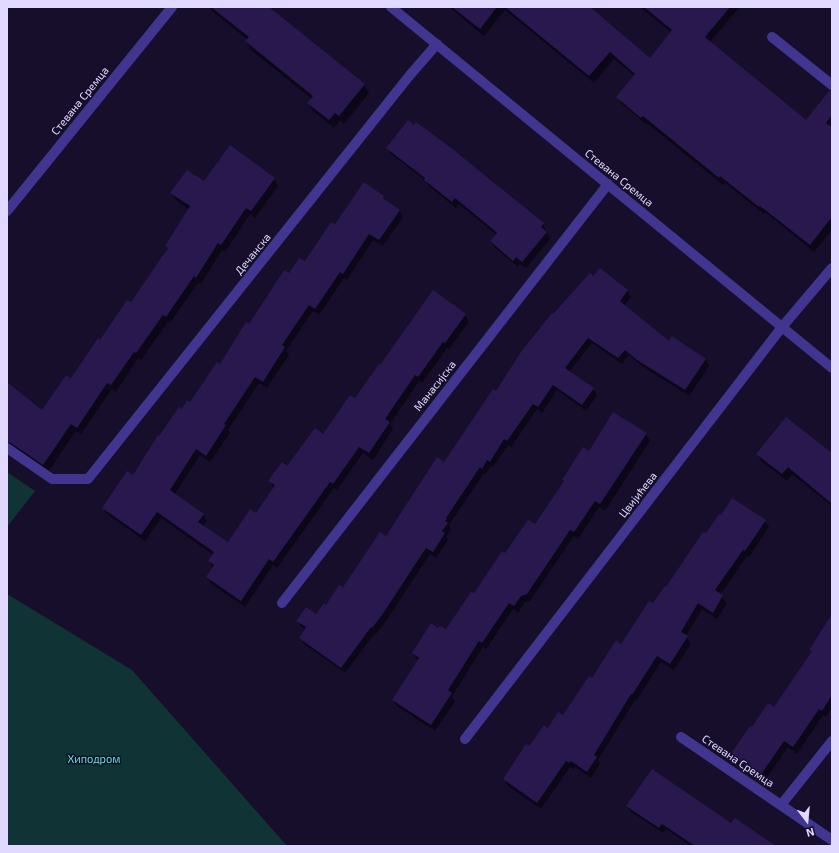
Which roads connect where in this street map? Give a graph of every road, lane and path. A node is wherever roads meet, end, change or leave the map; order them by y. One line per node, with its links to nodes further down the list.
1 (172, 7): 7 (street, Стевана Сремца)
2 (391, 7): 4 (street, Стевана Сремца)
3 (772, 37): 5 (street)
4 (437, 44): 6 (street, Стевана Сремца); 11 (street, Дечанска)
5 (832, 85)
6 (608, 184): 9 (street, Стевана Сремца); 12 (street, Манасијска)
7 (7, 211)
8 (832, 268): 9 (street, Цвијићева)
9 (782, 327): 10 (street, Стевана Сремца); 14 (street, Цвијићева)
10 (832, 368)
11 (7, 448)
12 (282, 603)
13 (681, 738): 16 (street, Стевана Сремца)
14 (465, 739)
15 (832, 741): 16 (street)
16 (781, 805): 17 (street, Стевана Сремца)
17 (832, 840)

